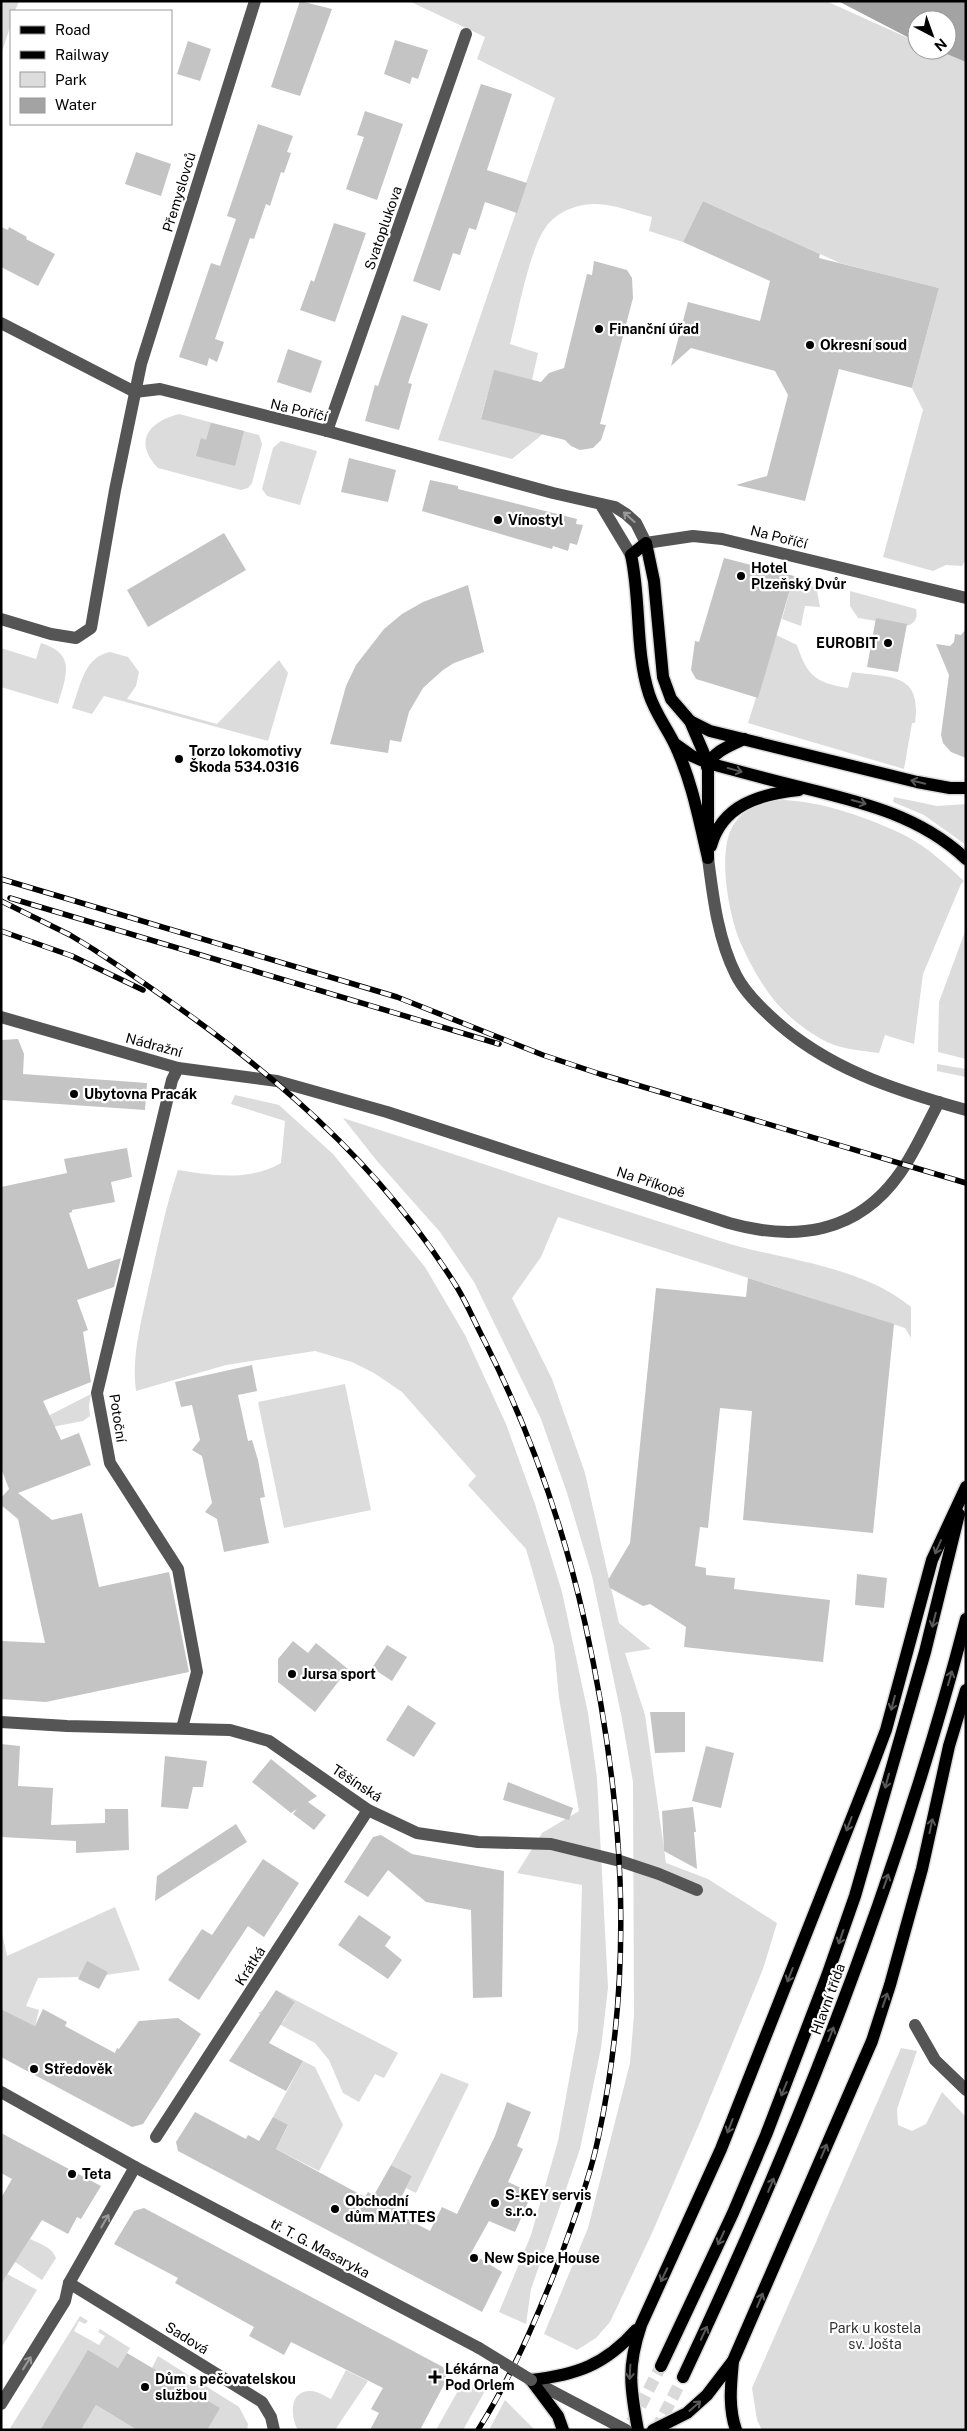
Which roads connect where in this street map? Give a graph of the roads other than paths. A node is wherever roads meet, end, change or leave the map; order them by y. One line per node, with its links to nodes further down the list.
1 (254, 1): 4 (street, Přemyslovců)
2 (466, 34): 5 (street, Svatoplukova)
3 (1, 323): 4 (street)
4 (135, 392): 5 (street, Na Poříčí); 10 (street, Přemyslovců)
5 (327, 431): 6 (street, Na Poříčí)
6 (601, 505): 7 (street, Na Poříčí, one-way to 6); 8 (street)
7 (646, 544): 8 (main road); 9 (street, Na Poříčí); 11 (main road)
8 (631, 555): 13 (main road)
9 (966, 598)
10 (1, 619)
11 (690, 721): 12 (main road); 14 (main road)
12 (744, 739): 14 (main road); 15 (main road, one-way to 12)
13 (675, 744): 14 (main road); 17 (main road)
14 (708, 763): 16 (main road, one-way to 16); 17 (main road); 18 (main road)
15 (966, 788)
16 (810, 789): 18 (main road); 19 (main road, one-way to 19)
17 (695, 800): 18 (main road)
18 (708, 858): 23 (street)
19 (966, 859)
20 (1, 1017): 21 (street, Nádražní)
21 (178, 1068): 22 (street, Nádražní); 29 (street, Potoční)
22 (302, 1088): 23 (street, Na Příkopě)
23 (938, 1102): 24 (street)
24 (966, 1110)
25 (966, 1487): 38 (main road, one-way to 38); 40 (main road, one-way to 40)
26 (966, 1618): 41 (main road, Hlavní třída, one-way to 26)
27 (966, 1690): 39 (main road, one-way to 27)
28 (1, 1722): 29 (street, Těšínská)
29 (182, 1728): 30 (street, Těšínská)
30 (368, 1810): 31 (street, Těšínská); 35 (street, Krátká)
31 (697, 1890)
32 (915, 2025): 33 (street)
33 (966, 2090)
34 (1, 2092): 36 (street, tř. T. G. Masaryka)
35 (156, 2138)
36 (135, 2167): 37 (street, one-way to 36); 42 (street, tř. T. G. Masaryka, bridge)
37 (69, 2283): 44 (street, one-way to 37); 45 (street, Sadová)
38 (640, 2325): 42 (main road); 48 (main road, one-way to 48)
39 (733, 2360): 49 (main road, one-way to 39); 50 (main road)
40 (661, 2366)
41 (683, 2377)
42 (531, 2380): 43 (main road)
43 (550, 2397): 46 (main road); 47 (street)
44 (1, 2404)
45 (274, 2430)
46 (563, 2430)
47 (626, 2430)
48 (638, 2430)
49 (653, 2430)
50 (736, 2430)

